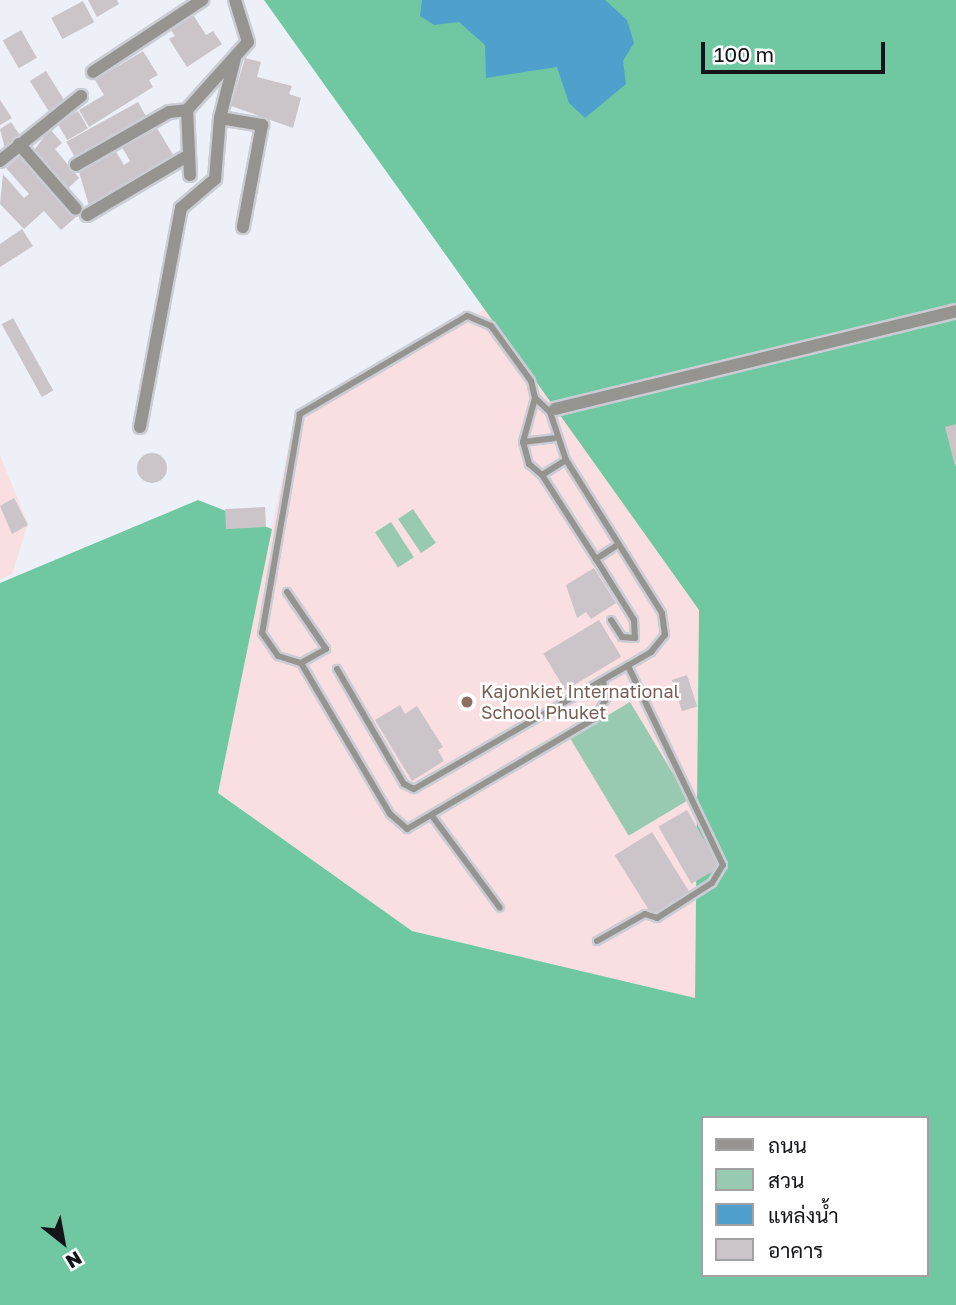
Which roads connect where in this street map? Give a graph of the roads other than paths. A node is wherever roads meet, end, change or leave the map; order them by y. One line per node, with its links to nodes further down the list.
1 (202, 0): 4 (street)
2 (234, 0): 3 (street)
3 (235, 58): 6 (street); 7 (street)
4 (93, 72)
5 (82, 96): 8 (street)
6 (187, 110): 9 (street); 11 (street)
7 (220, 118): 13 (street); 17 (street)
8 (19, 144): 9 (street); 10 (street)
9 (189, 155): 12 (street)
10 (0, 161)
11 (76, 165)
12 (190, 175)
13 (243, 227)
14 (956, 310): 16 (street)
15 (535, 398): 16 (lane); 19 (lane); 26 (lane)
16 (553, 410): 18 (lane)
17 (140, 427)
18 (554, 438): 19 (lane); 20 (lane)
19 (523, 442): 21 (lane)
20 (566, 460): 21 (lane); 22 (lane)
21 (542, 475): 23 (lane)
22 (619, 544): 23 (lane); 27 (lane)
23 (596, 559): 25 (lane)
24 (287, 592): 26 (lane)
25 (611, 620)
26 (301, 663): 30 (lane)
27 (628, 666): 29 (lane); 32 (lane)
28 (337, 669): 29 (lane)
29 (603, 681): 30 (lane)
30 (432, 816): 31 (lane)
31 (500, 908)
32 (597, 942)

